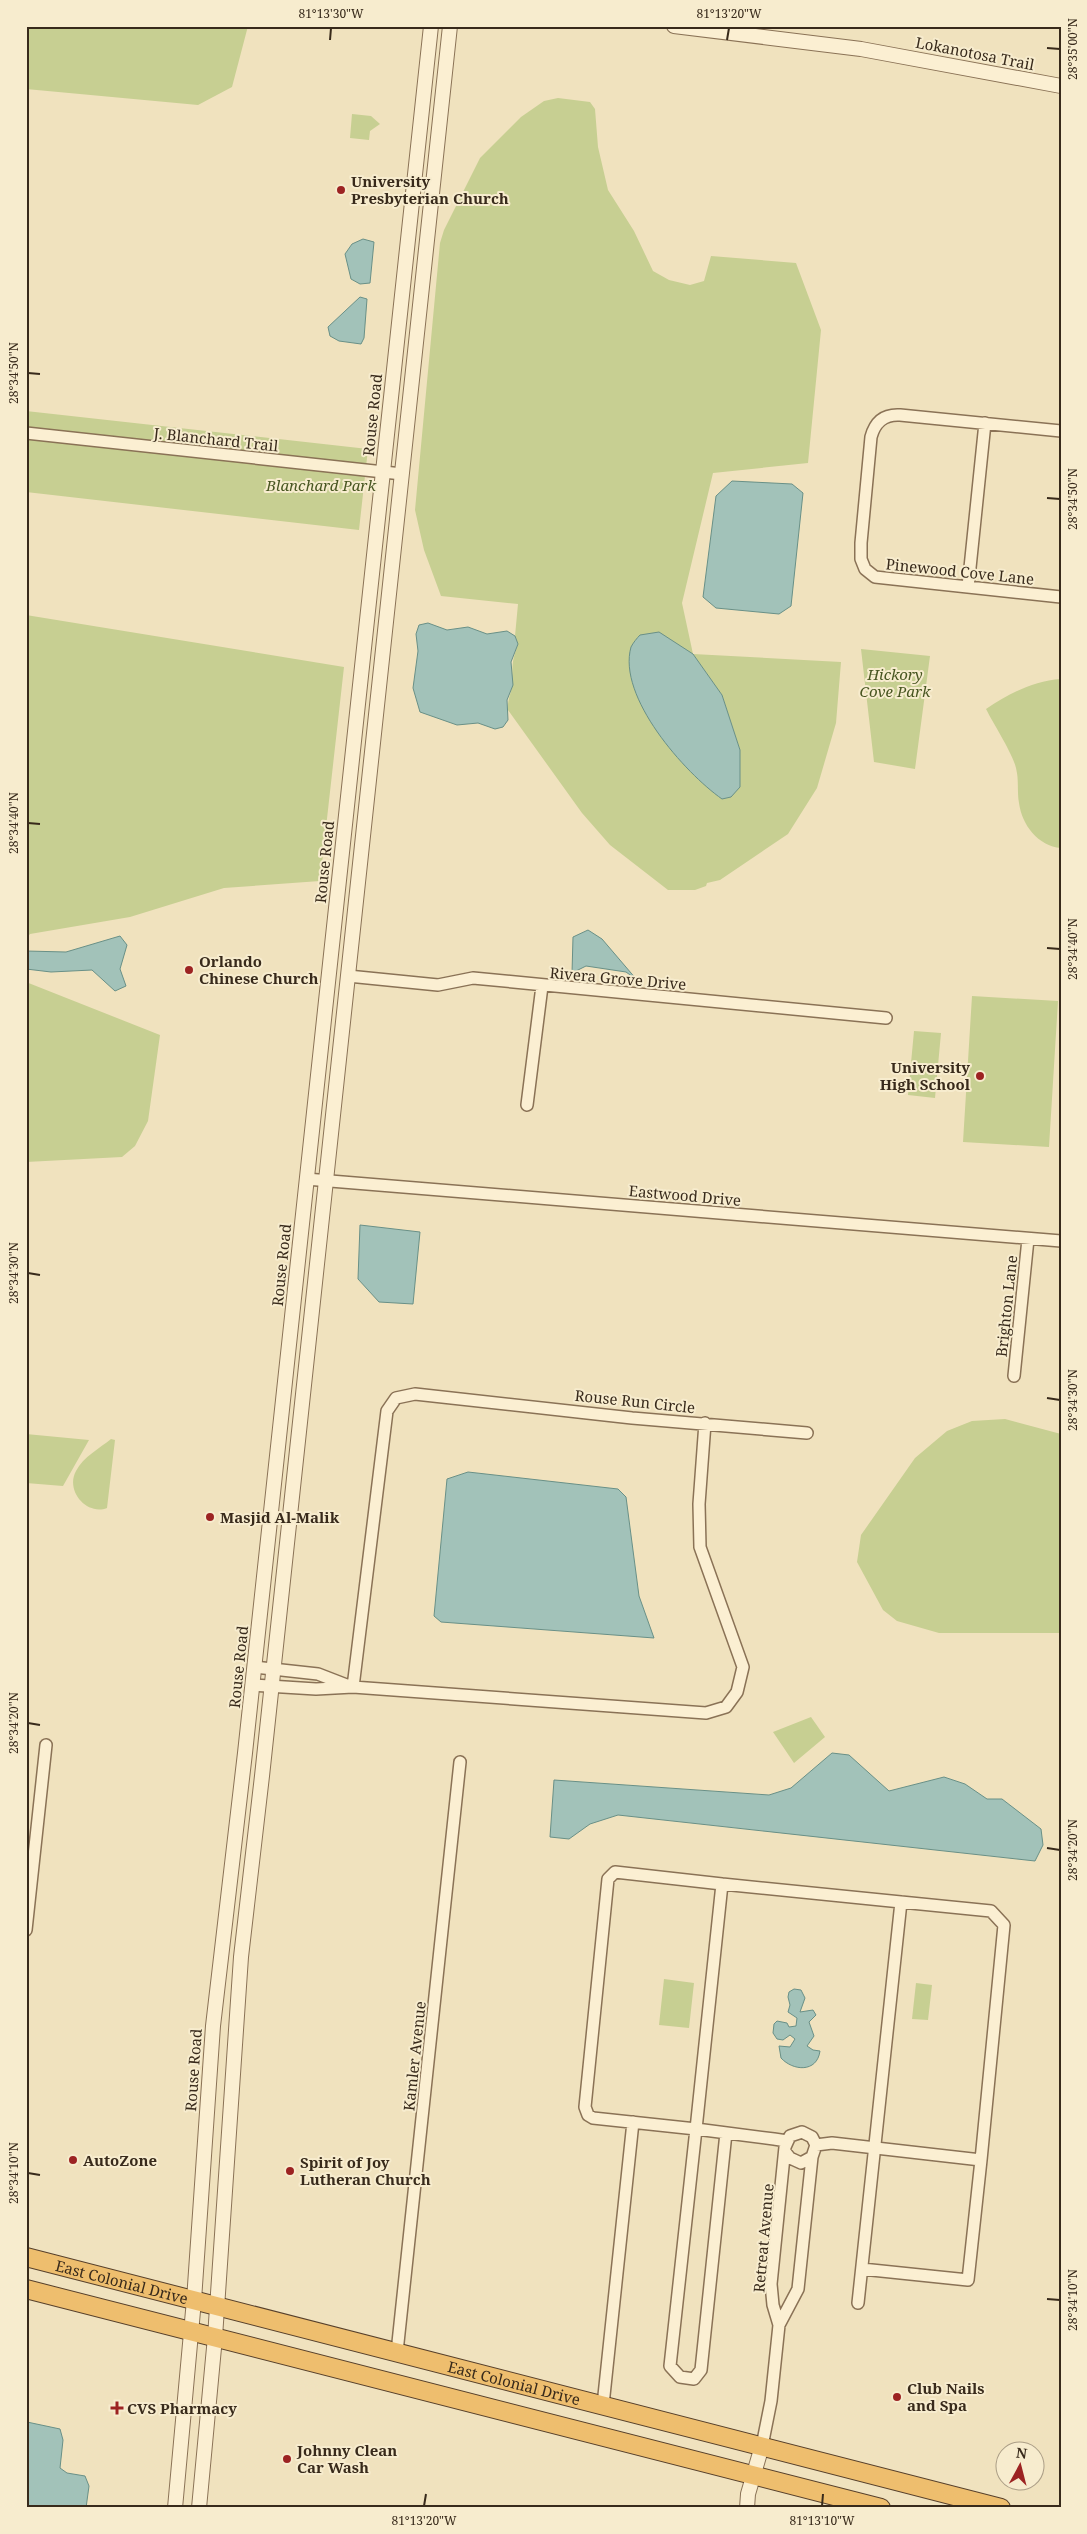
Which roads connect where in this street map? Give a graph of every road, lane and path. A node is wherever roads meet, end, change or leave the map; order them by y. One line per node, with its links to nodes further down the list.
1 (431, 26): 8 (street, Rouse Road)
2 (450, 26): 9 (street)
3 (674, 26): 4 (street, Lokanotosa Trail)
4 (1061, 86)
5 (985, 423): 6 (street, Pinewood Cove Lane); 10 (street); 10 (street, Pinewood Cove Lane)
6 (1061, 431)
7 (26, 433): 8 (street, J. Blanchard Trail)
8 (382, 472): 9 (street, J. Blanchard Trail); 16 (street, Rouse Road)
9 (402, 474): 12 (street)
10 (968, 588): 11 (street, Pinewood Cove Lane)
11 (1061, 597)
12 (348, 976): 13 (street, Rivera Grove Drive); 17 (street)
13 (542, 986): 14 (street, Rivera Grove Drive); 15 (street)
14 (886, 1018)
15 (527, 1106)
16 (306, 1178): 17 (street, Eastwood Drive); 23 (street, Rouse Road)
17 (326, 1180): 18 (street, Eastwood Drive); 24 (street)
18 (1028, 1239): 19 (street, Eastwood Drive); 20 (street, Brighton Lane)
19 (1061, 1241)
20 (1014, 1376)
21 (705, 1423): 22 (street); 28 (street, Rouse Run Circle); 28 (street, Rouse Run Circle)
22 (807, 1433)
23 (254, 1667): 24 (street, Rouse Run Circle); 26 (street, Rouse Road)
24 (274, 1669): 25 (street, Rouse Run Circle); 27 (street)
25 (318, 1674): 28 (street, Rouse Run Circle); 29 (street)
26 (252, 1685): 27 (street, Rouse Run Circle); 47 (street, Rouse Road)
27 (272, 1686): 29 (street, Rouse Run Circle); 49 (street)
28 (353, 1687): 29 (street, Rouse Run Circle)
29 (316, 1689)
30 (46, 1745): 34 (street)
31 (460, 1762): 53 (street, Kamler Avenue)
32 (722, 1884): 33 (street); 35 (street); 36 (street)
33 (901, 1902): 40 (street); 43 (street)
34 (26, 1930)
35 (633, 2122): 36 (street); 54 (street)
36 (696, 2128): 37 (street); 37 (street)
37 (726, 2132): 38 (street)
38 (786, 2141): 39 (street); 41 (street)
39 (816, 2145): 40 (street); 42 (street)
40 (875, 2149): 43 (street); 45 (street)
41 (786, 2153): 42 (street); 50 (street, Retreat Avenue)
42 (812, 2157): 50 (street, Retreat Avenue)
43 (981, 2160): 45 (street)
44 (26, 2257): 47 (highway, East Colonial Drive)
45 (862, 2269): 48 (street)
46 (26, 2289): 51 (highway, East Colonial Drive)
47 (194, 2300): 49 (highway, East Colonial Drive); 51 (street, Rouse Road)
48 (858, 2303)
49 (218, 2306): 52 (street); 53 (highway, East Colonial Drive)
50 (779, 2325): 55 (street, Retreat Avenue)
51 (192, 2331): 52 (highway, East Colonial Drive); 57 (street, Rouse Road)
52 (215, 2337): 56 (highway, East Colonial Drive); 58 (street)
53 (397, 2352): 54 (highway, East Colonial Drive)
54 (602, 2405): 55 (highway, East Colonial Drive)
55 (762, 2446): 56 (street); 61 (highway, East Colonial Drive)
56 (754, 2475): 59 (street); 60 (highway, East Colonial Drive)
57 (175, 2508)
58 (199, 2508)
59 (747, 2508)
60 (881, 2508)
61 (1001, 2508)

